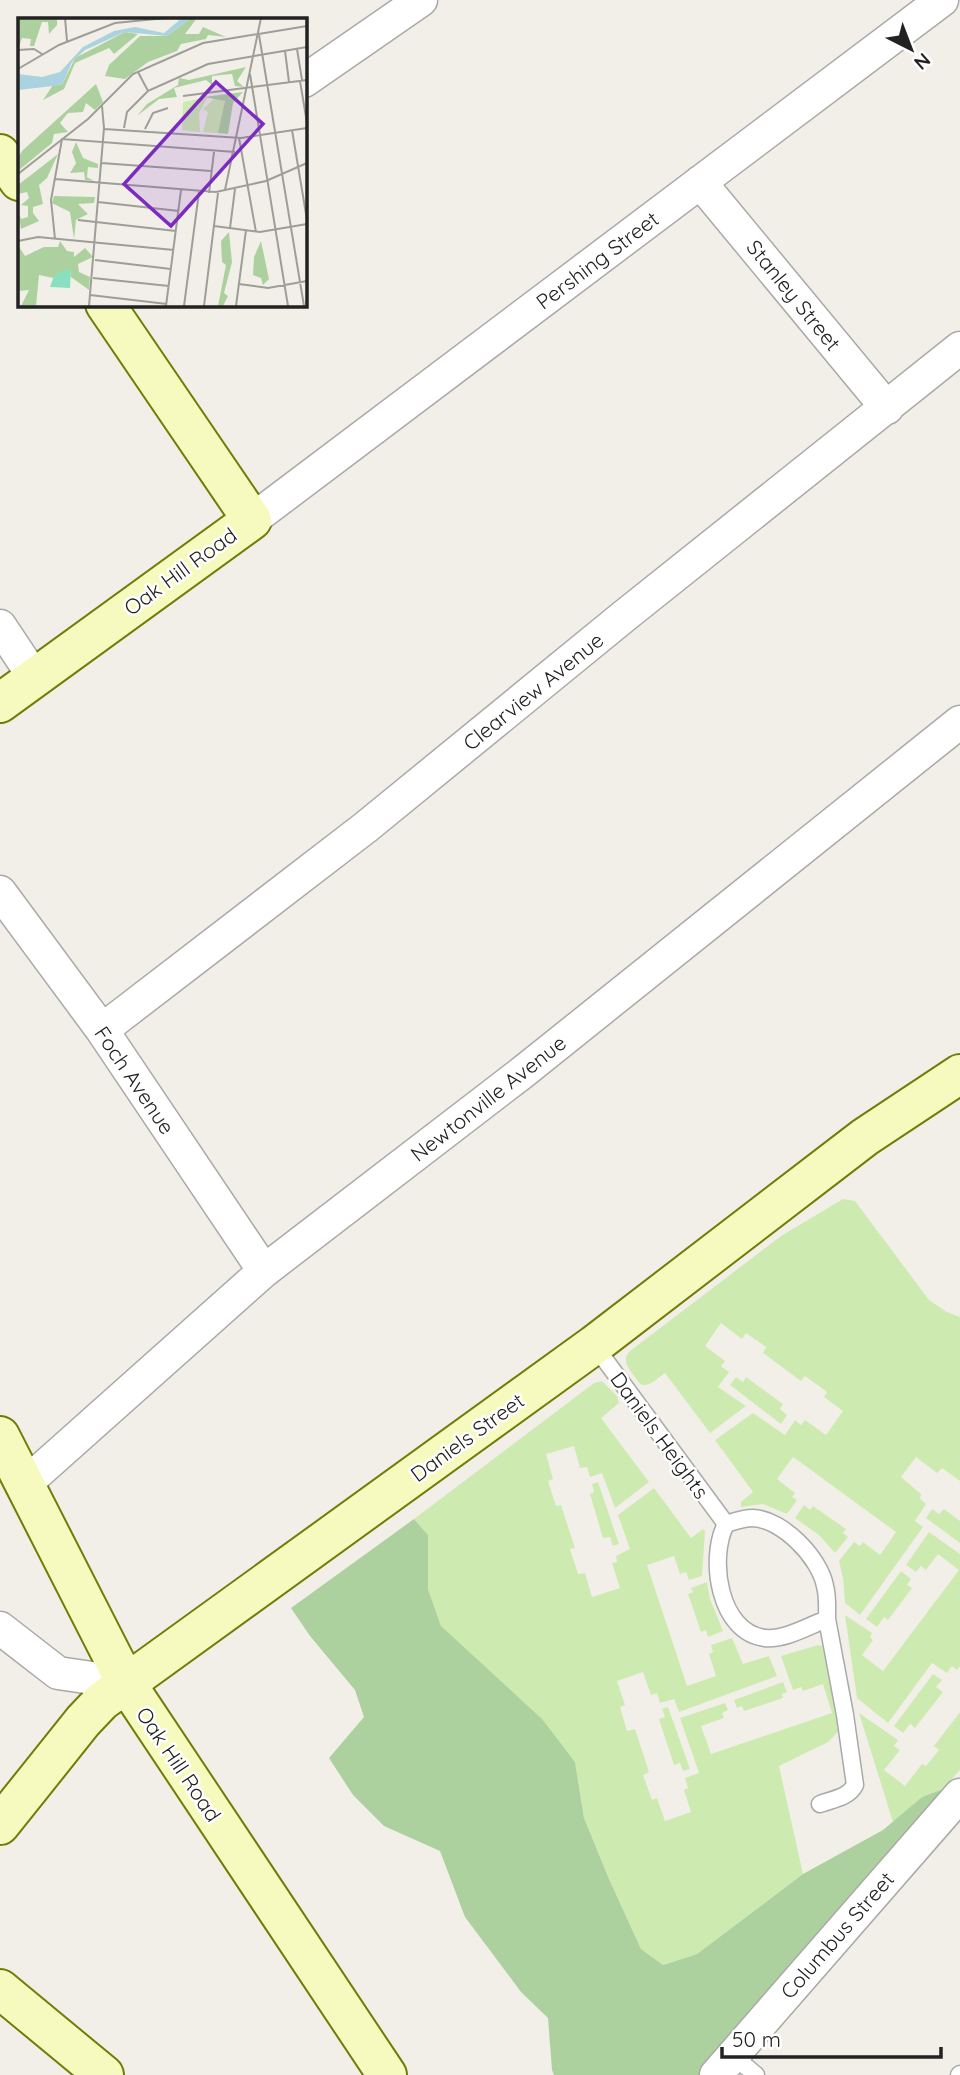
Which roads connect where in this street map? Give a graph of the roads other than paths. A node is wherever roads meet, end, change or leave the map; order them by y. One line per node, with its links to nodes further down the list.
1 (421, 0): 3 (street)
2 (942, 0): 6 (street, Pershing Street)
3 (306, 80)
4 (0, 154): 5 (street)
5 (18, 180)
6 (700, 182): 9 (street, Stanley Street); 10 (street, Pershing Street)
7 (106, 306): 10 (street, Oak Hill Road)
8 (960, 348): 9 (street, Clearview Avenue)
9 (887, 408): 16 (street, Clearview Avenue)
10 (252, 520): 12 (street, Oak Hill Road)
11 (0, 626): 12 (street)
12 (34, 677): 13 (street, Oak Hill Road)
13 (0, 702)
14 (960, 722): 18 (street, Newtonville Avenue)
15 (0, 892): 16 (street, Foch Avenue)
16 (102, 1030): 18 (street, Foch Avenue)
17 (960, 1074): 19 (street, Daniels Street)
18 (264, 1271): 21 (street, Newtonville Avenue)
19 (594, 1345): 22 (lane, Daniels Heights); 25 (street, Daniels Street)
20 (0, 1436): 21 (street, Oak Hill Road)
21 (24, 1484): 25 (street, Oak Hill Road)
22 (726, 1524): 23 (lane); 23 (lane)
23 (827, 1619): 27 (lane)
24 (0, 1628): 25 (street)
25 (126, 1683): 28 (street, Daniels Street); 32 (street, Oak Hill Road)
26 (960, 1795): 30 (street, Columbus Street)
27 (820, 1804)
28 (0, 1825)
29 (0, 1989): 31 (street)
30 (724, 2065): 33 (lane)
31 (104, 2075)
32 (387, 2075)
33 (756, 2075)

